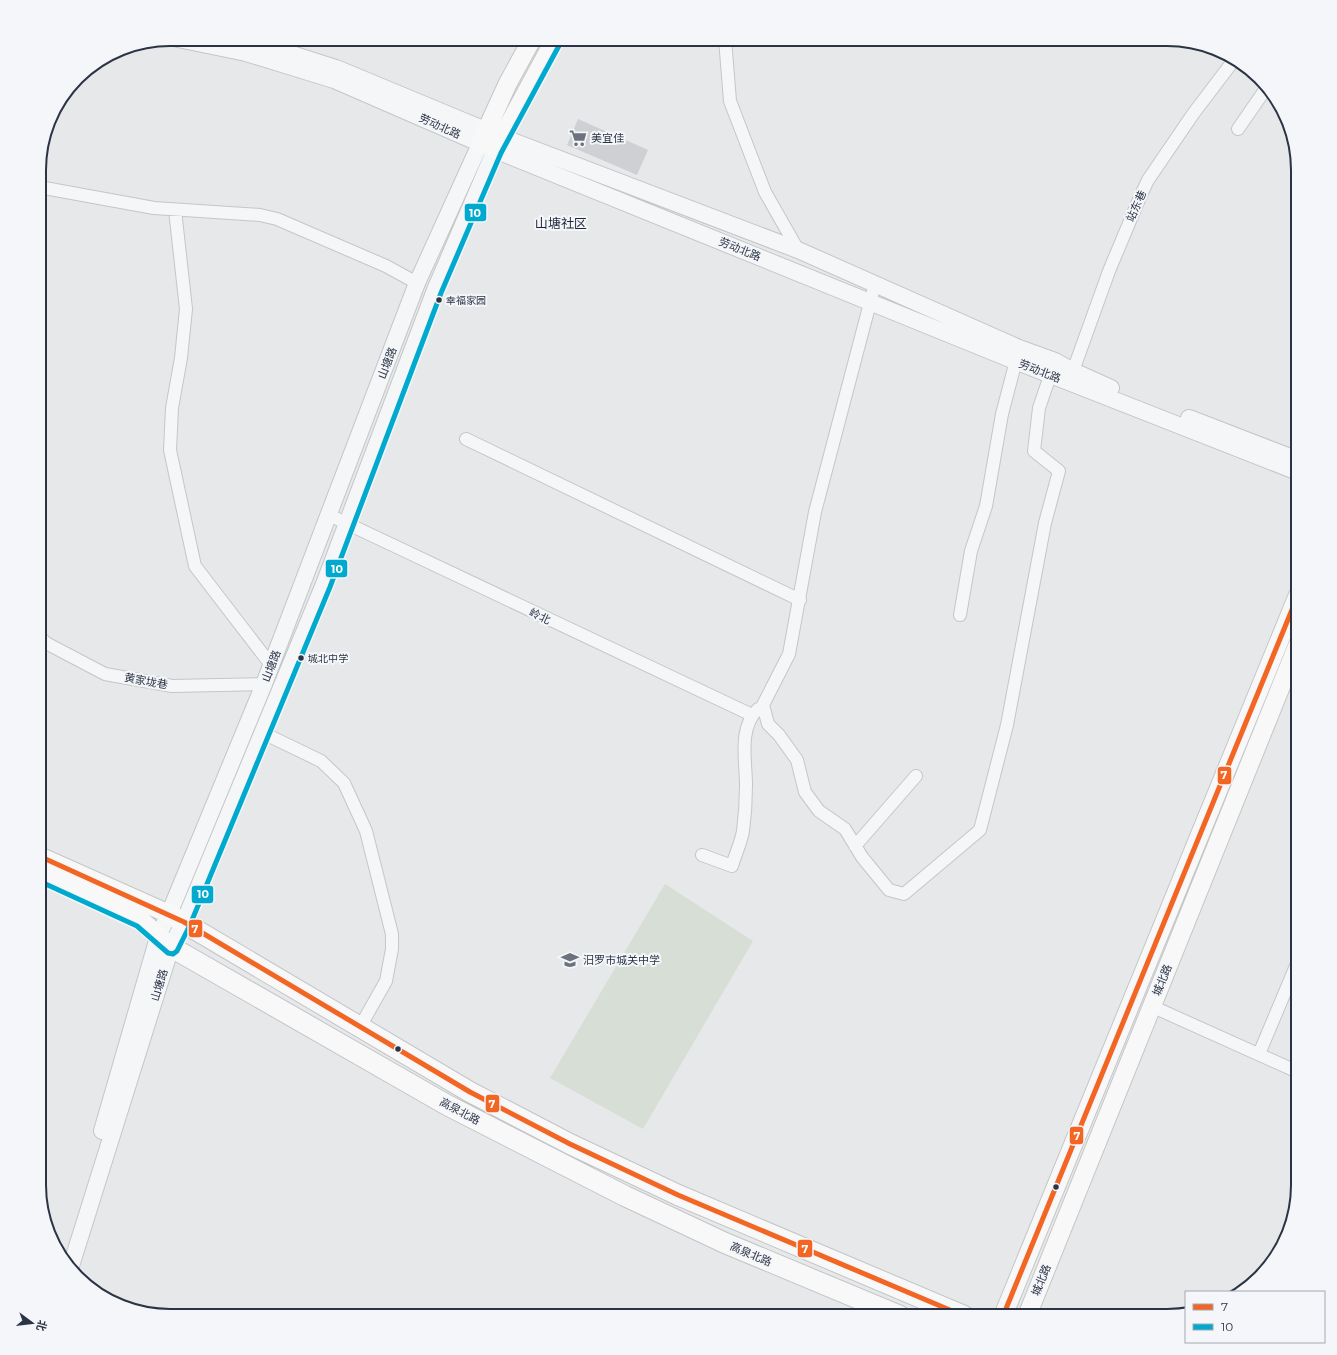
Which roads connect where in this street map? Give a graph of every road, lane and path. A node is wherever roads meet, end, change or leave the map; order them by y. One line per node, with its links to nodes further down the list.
1 (212, 46): 9 (street, 劳动北路)
2 (267, 46): 9 (street, 劳动北路)
3 (528, 46): 9 (main road, 山塘路)
4 (551, 46): 9 (main road, 山塘路)
5 (726, 46): 12 (street)
6 (1231, 64): 18 (street, 站东巷)
7 (1263, 92): 8 (street)
8 (1238, 129)
9 (491, 141): 12 (street, 劳动北路); 13 (street, 山塘路); 15 (street, 劳动北路); 23 (street, 山塘路)
10 (46, 188): 11 (street)
11 (175, 210): 13 (street); 29 (street)
12 (798, 250): 14 (street, 劳动北路)
13 (417, 283): 22 (street, 山塘路)
14 (875, 284): 15 (street); 16 (street, 劳动北路)
15 (871, 301): 16 (street, 劳动北路); 24 (street)
16 (1017, 354): 17 (street, 劳动北路); 26 (street)
17 (1053, 368): 18 (street, 劳动北路); 21 (street, 劳动北路); 35 (street)
18 (1073, 371): 20 (street, 劳动北路)
19 (466, 439): 24 (street)
20 (1291, 457)
21 (1291, 469)
22 (328, 515): 23 (street, 岭北); 29 (street, 山塘路)
23 (347, 525): 32 (street, 岭北); 33 (street, 山塘路)
24 (800, 600): 31 (street)
25 (1291, 612): 50 (main road, 城北路)
26 (960, 615)
27 (46, 643): 30 (street, 黄家垅巷)
28 (1291, 661): 42 (main road, 城北路)
29 (271, 665): 30 (street, 山塘路)
30 (264, 684): 39 (street, 山塘路)
31 (763, 704): 32 (street); 35 (street)
32 (752, 715): 36 (street)
33 (263, 733): 39 (street, 山塘路); 43 (street)
34 (916, 776): 35 (street)
35 (855, 846)
36 (702, 855)
37 (46, 859): 39 (main road, 高泉北路)
38 (46, 876): 40 (main road, 高泉北路)
39 (176, 918): 40 (street, 山塘路); 43 (main road, 高泉北路)
40 (165, 940): 46 (street, 山塘路); 47 (street, 山塘路); 48 (main road, 高泉北路)
41 (1291, 978): 44 (street)
42 (1151, 1006): 44 (street); 51 (main road, 城北路)
43 (360, 1027): 49 (main road, 高泉北路)
44 (1259, 1054): 45 (street)
45 (1291, 1069)
46 (66, 1252)
47 (72, 1261)
48 (883, 1309)
49 (947, 1309)
50 (1006, 1309)
51 (1030, 1309)

